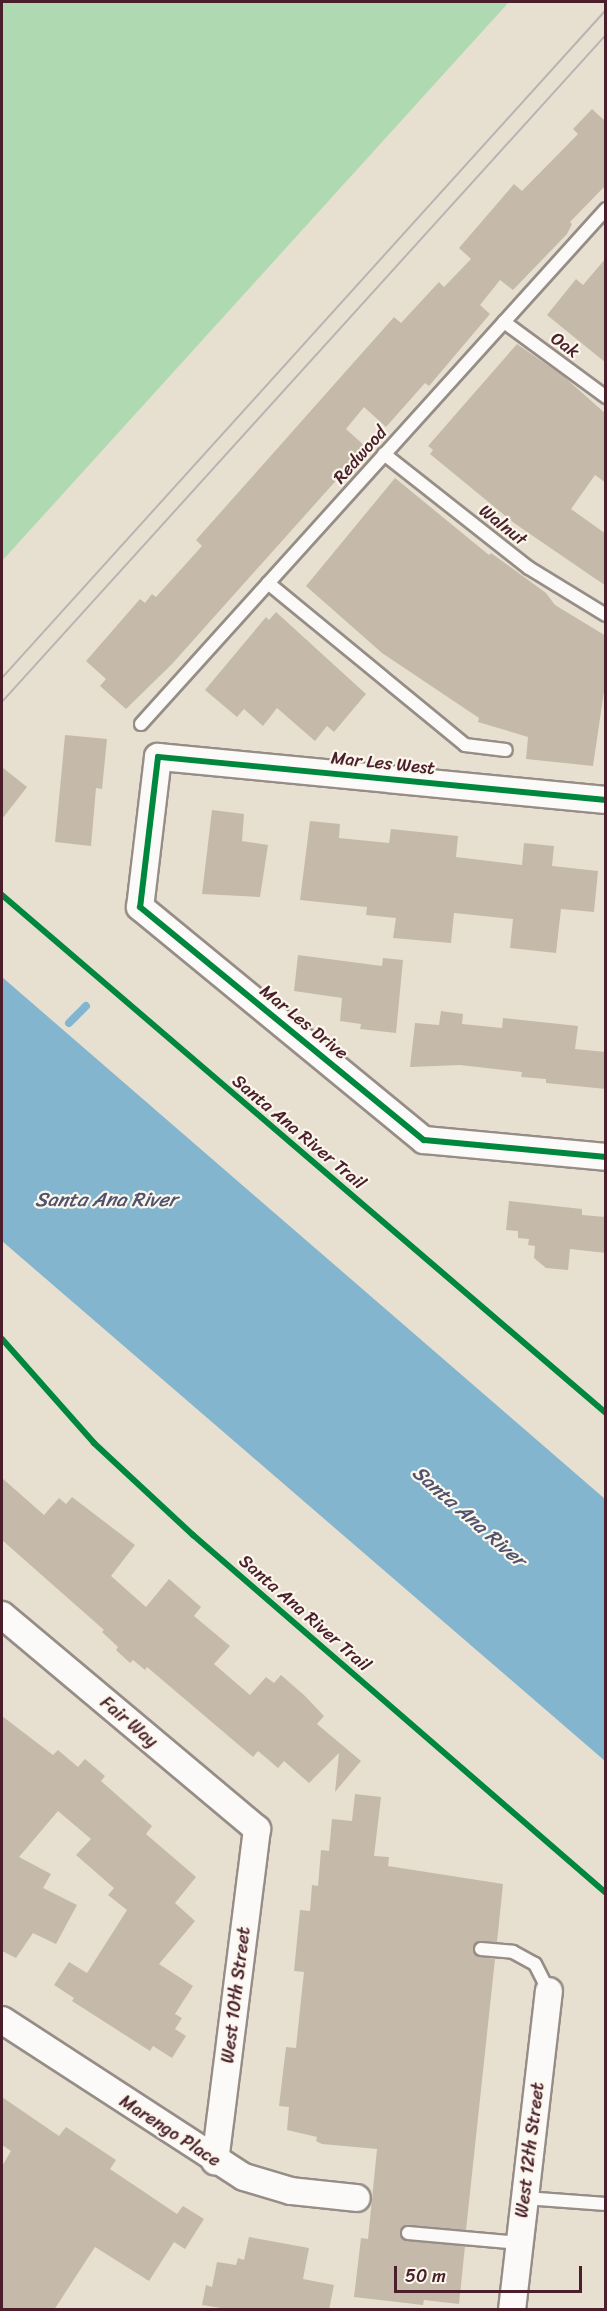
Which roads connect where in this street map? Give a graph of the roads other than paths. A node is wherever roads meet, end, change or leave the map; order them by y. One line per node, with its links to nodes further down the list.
1 (606, 210): 2 (lane, Redwood)
2 (504, 322): 3 (lane, Oak); 4 (lane, Redwood)
3 (606, 397)
4 (384, 454): 5 (lane, Redwood); 6 (lane, Walnut)
5 (268, 583): 7 (lane, Redwood); 8 (lane)
6 (606, 615)
7 (141, 724)
8 (506, 750)
9 (158, 757): 10 (street, Mar Les West); 11 (street, Mar Les Drive)
10 (606, 800)
11 (606, 1157)
12 (2, 1615): 13 (street, Fair Way)
13 (257, 1829): 17 (street, West 10th Street)
14 (481, 1949): 15 (lane)
15 (549, 1991): 18 (street, West 12th Street)
16 (2, 2020): 17 (street, Marengo Place)
17 (215, 2161): 19 (street, Marengo Place)
18 (525, 2198): 20 (lane); 22 (street, West 12th Street)
19 (357, 2199)
20 (606, 2204)
21 (408, 2233): 22 (lane)
22 (520, 2242): 23 (street, West 12th Street)
23 (512, 2310)

